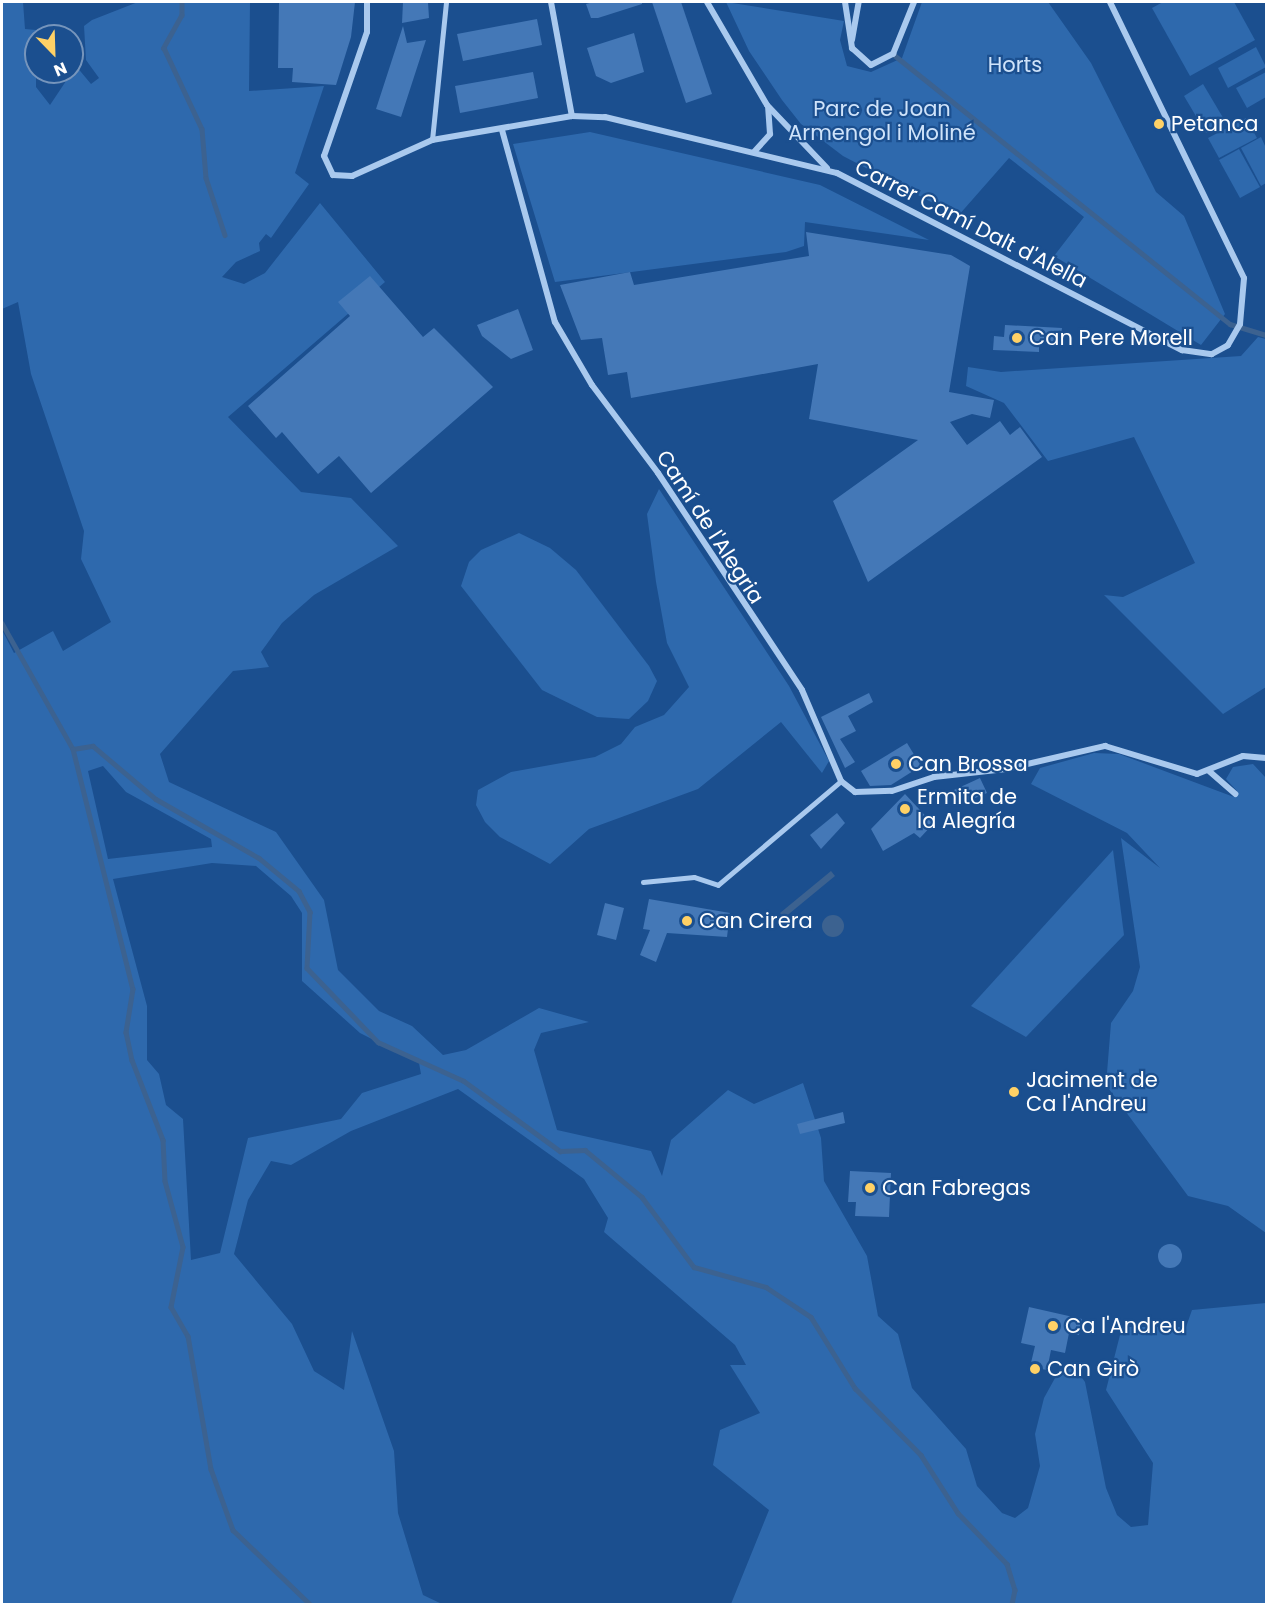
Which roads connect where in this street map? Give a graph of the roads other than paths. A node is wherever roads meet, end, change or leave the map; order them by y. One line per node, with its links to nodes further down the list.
1 (367, 2): 13 (street, Carrer Camí Dalt d'Alella)
2 (446, 2): 13 (street)
3 (551, 2): 11 (street)
4 (707, 2): 10 (street)
5 (845, 2): 9 (street)
6 (860, 2): 9 (street)
7 (914, 2): 9 (street)
8 (1110, 2): 15 (street, Carrer Camí Dalt d'Alella)
9 (851, 44)
10 (767, 105): 14 (street); 15 (street)
11 (572, 116): 12 (street, Carrer Camí Dalt d'Alella); 14 (street, Carrer Camí Dalt d'Alella)
12 (502, 130): 13 (street, Carrer Camí Dalt d'Alella); 18 (street, Camí de l'Alegria)
13 (432, 140)
14 (754, 152): 15 (street, Carrer Camí Dalt d'Alella)
15 (830, 170)
16 (1266, 758): 17 (street)
17 (1209, 771): 18 (street); 19 (street)
18 (841, 781): 20 (lane)
19 (1235, 794)
20 (643, 882)

